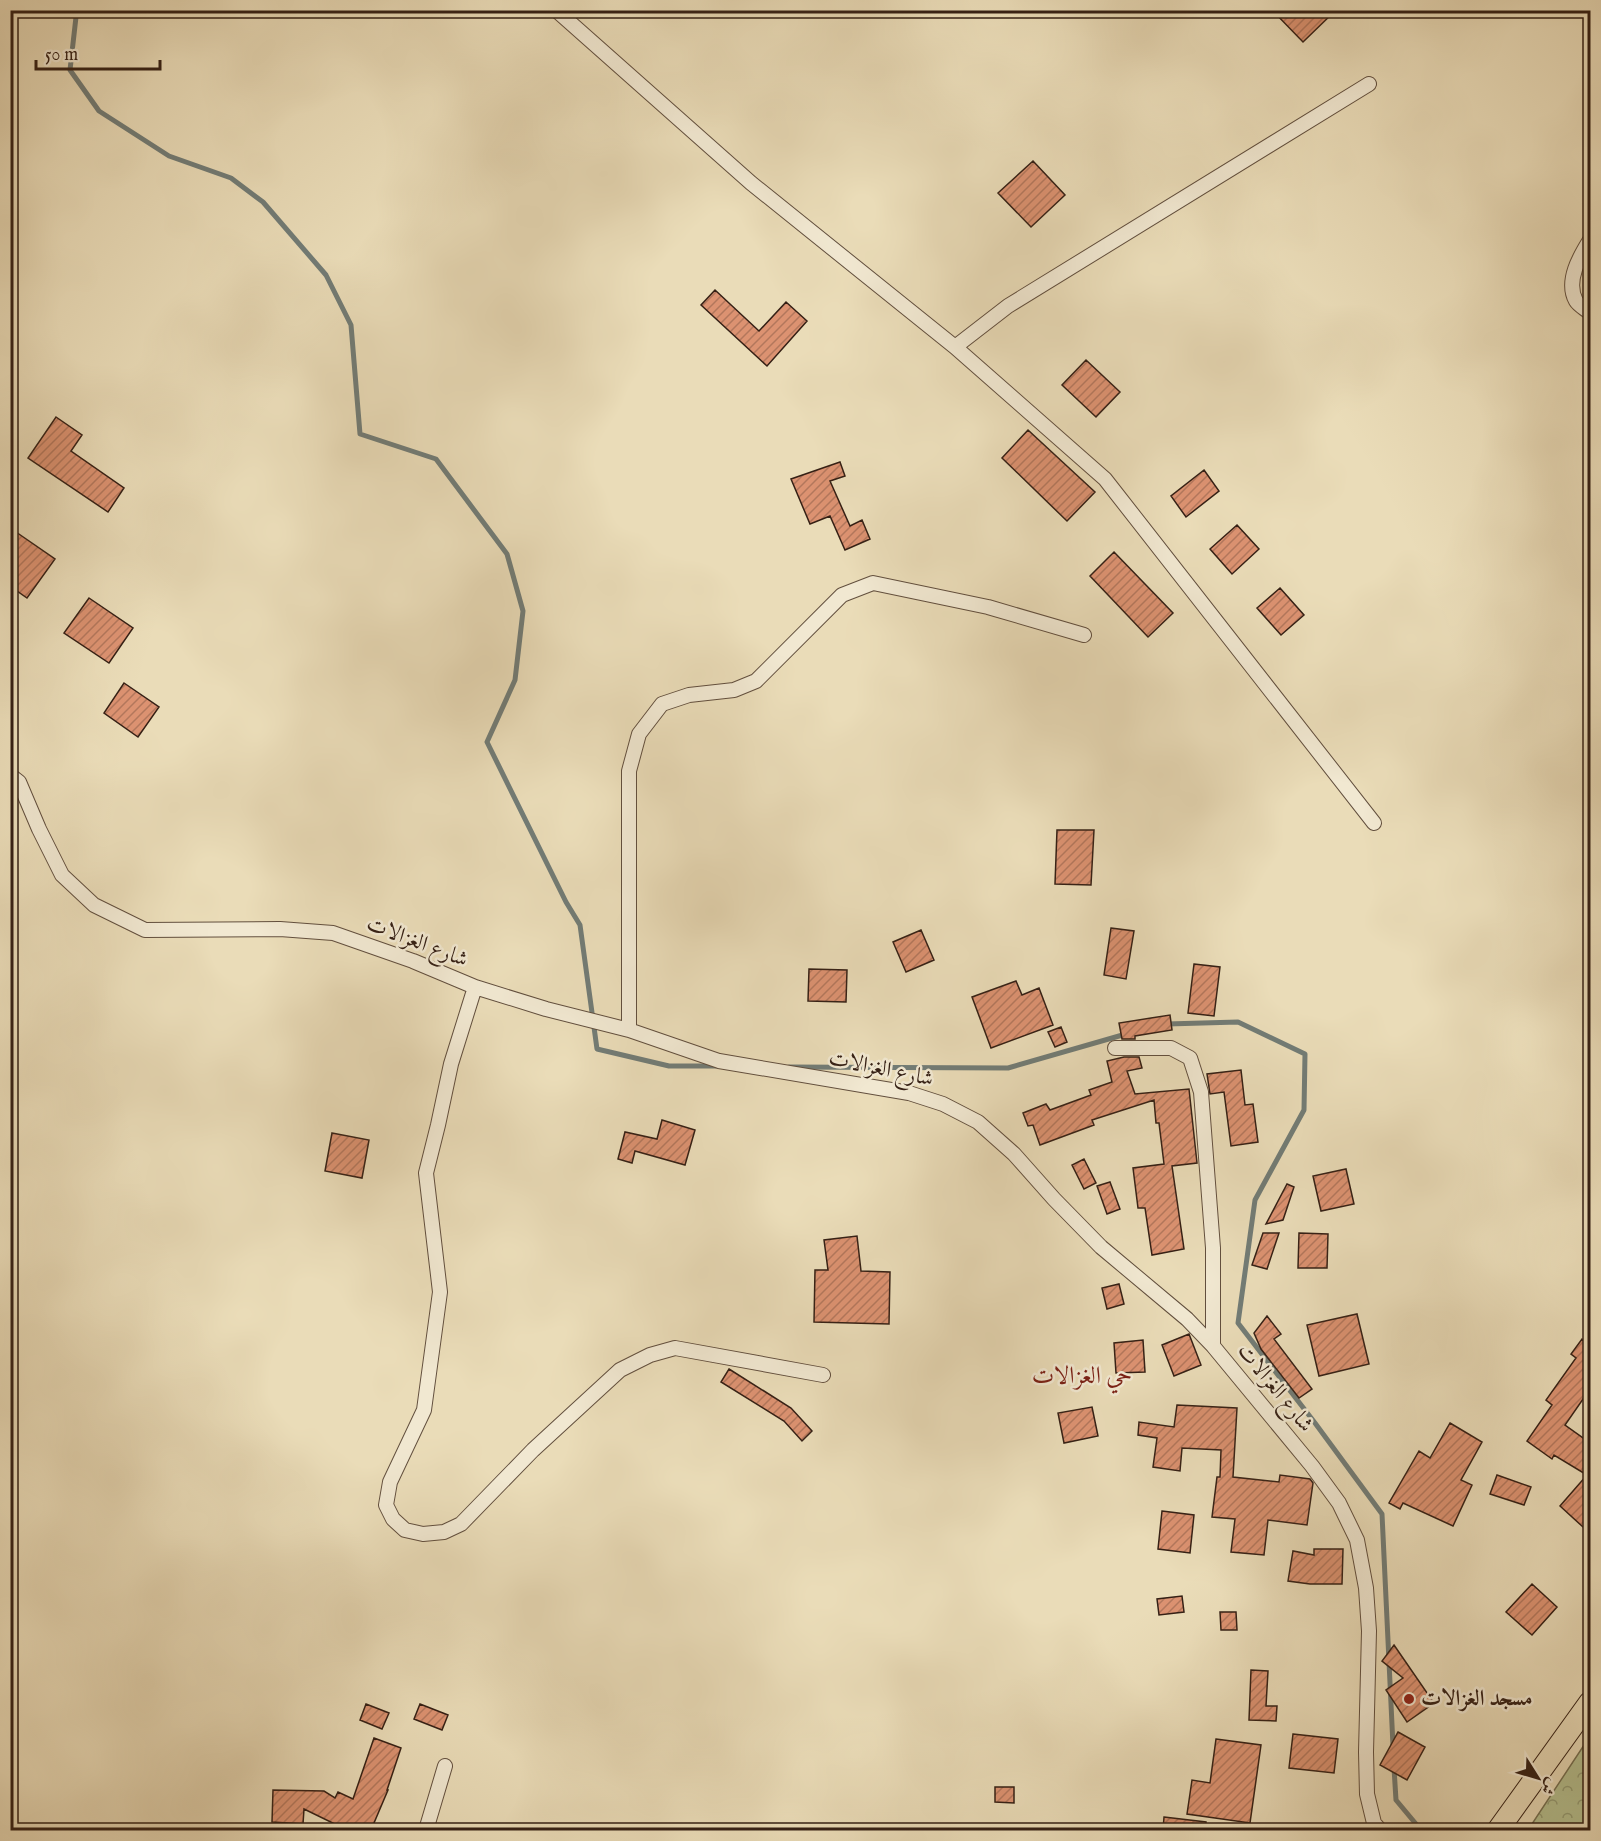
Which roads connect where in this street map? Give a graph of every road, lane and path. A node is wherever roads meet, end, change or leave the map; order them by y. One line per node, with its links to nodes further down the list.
1 (556, 10): 5 (street)
2 (1369, 84): 5 (street)
3 (1590, 240): 4 (street)
4 (1590, 313)
5 (955, 346): 8 (street)
6 (1084, 635): 10 (street)
7 (10, 775): 9 (street, شارع الغزالات)
8 (1374, 823)
9 (476, 987): 10 (street, شارع الغزالات); 13 (street)
10 (629, 1030): 12 (street, شارع الغزالات)
11 (1115, 1048): 12 (street)
12 (1213, 1346): 17 (street, شارع الغزالات)
13 (823, 1375)
14 (1590, 1702): 18 (highway)
15 (445, 1766): 16 (street)
16 (426, 1830)
17 (1380, 1830)
18 (1498, 1830)

